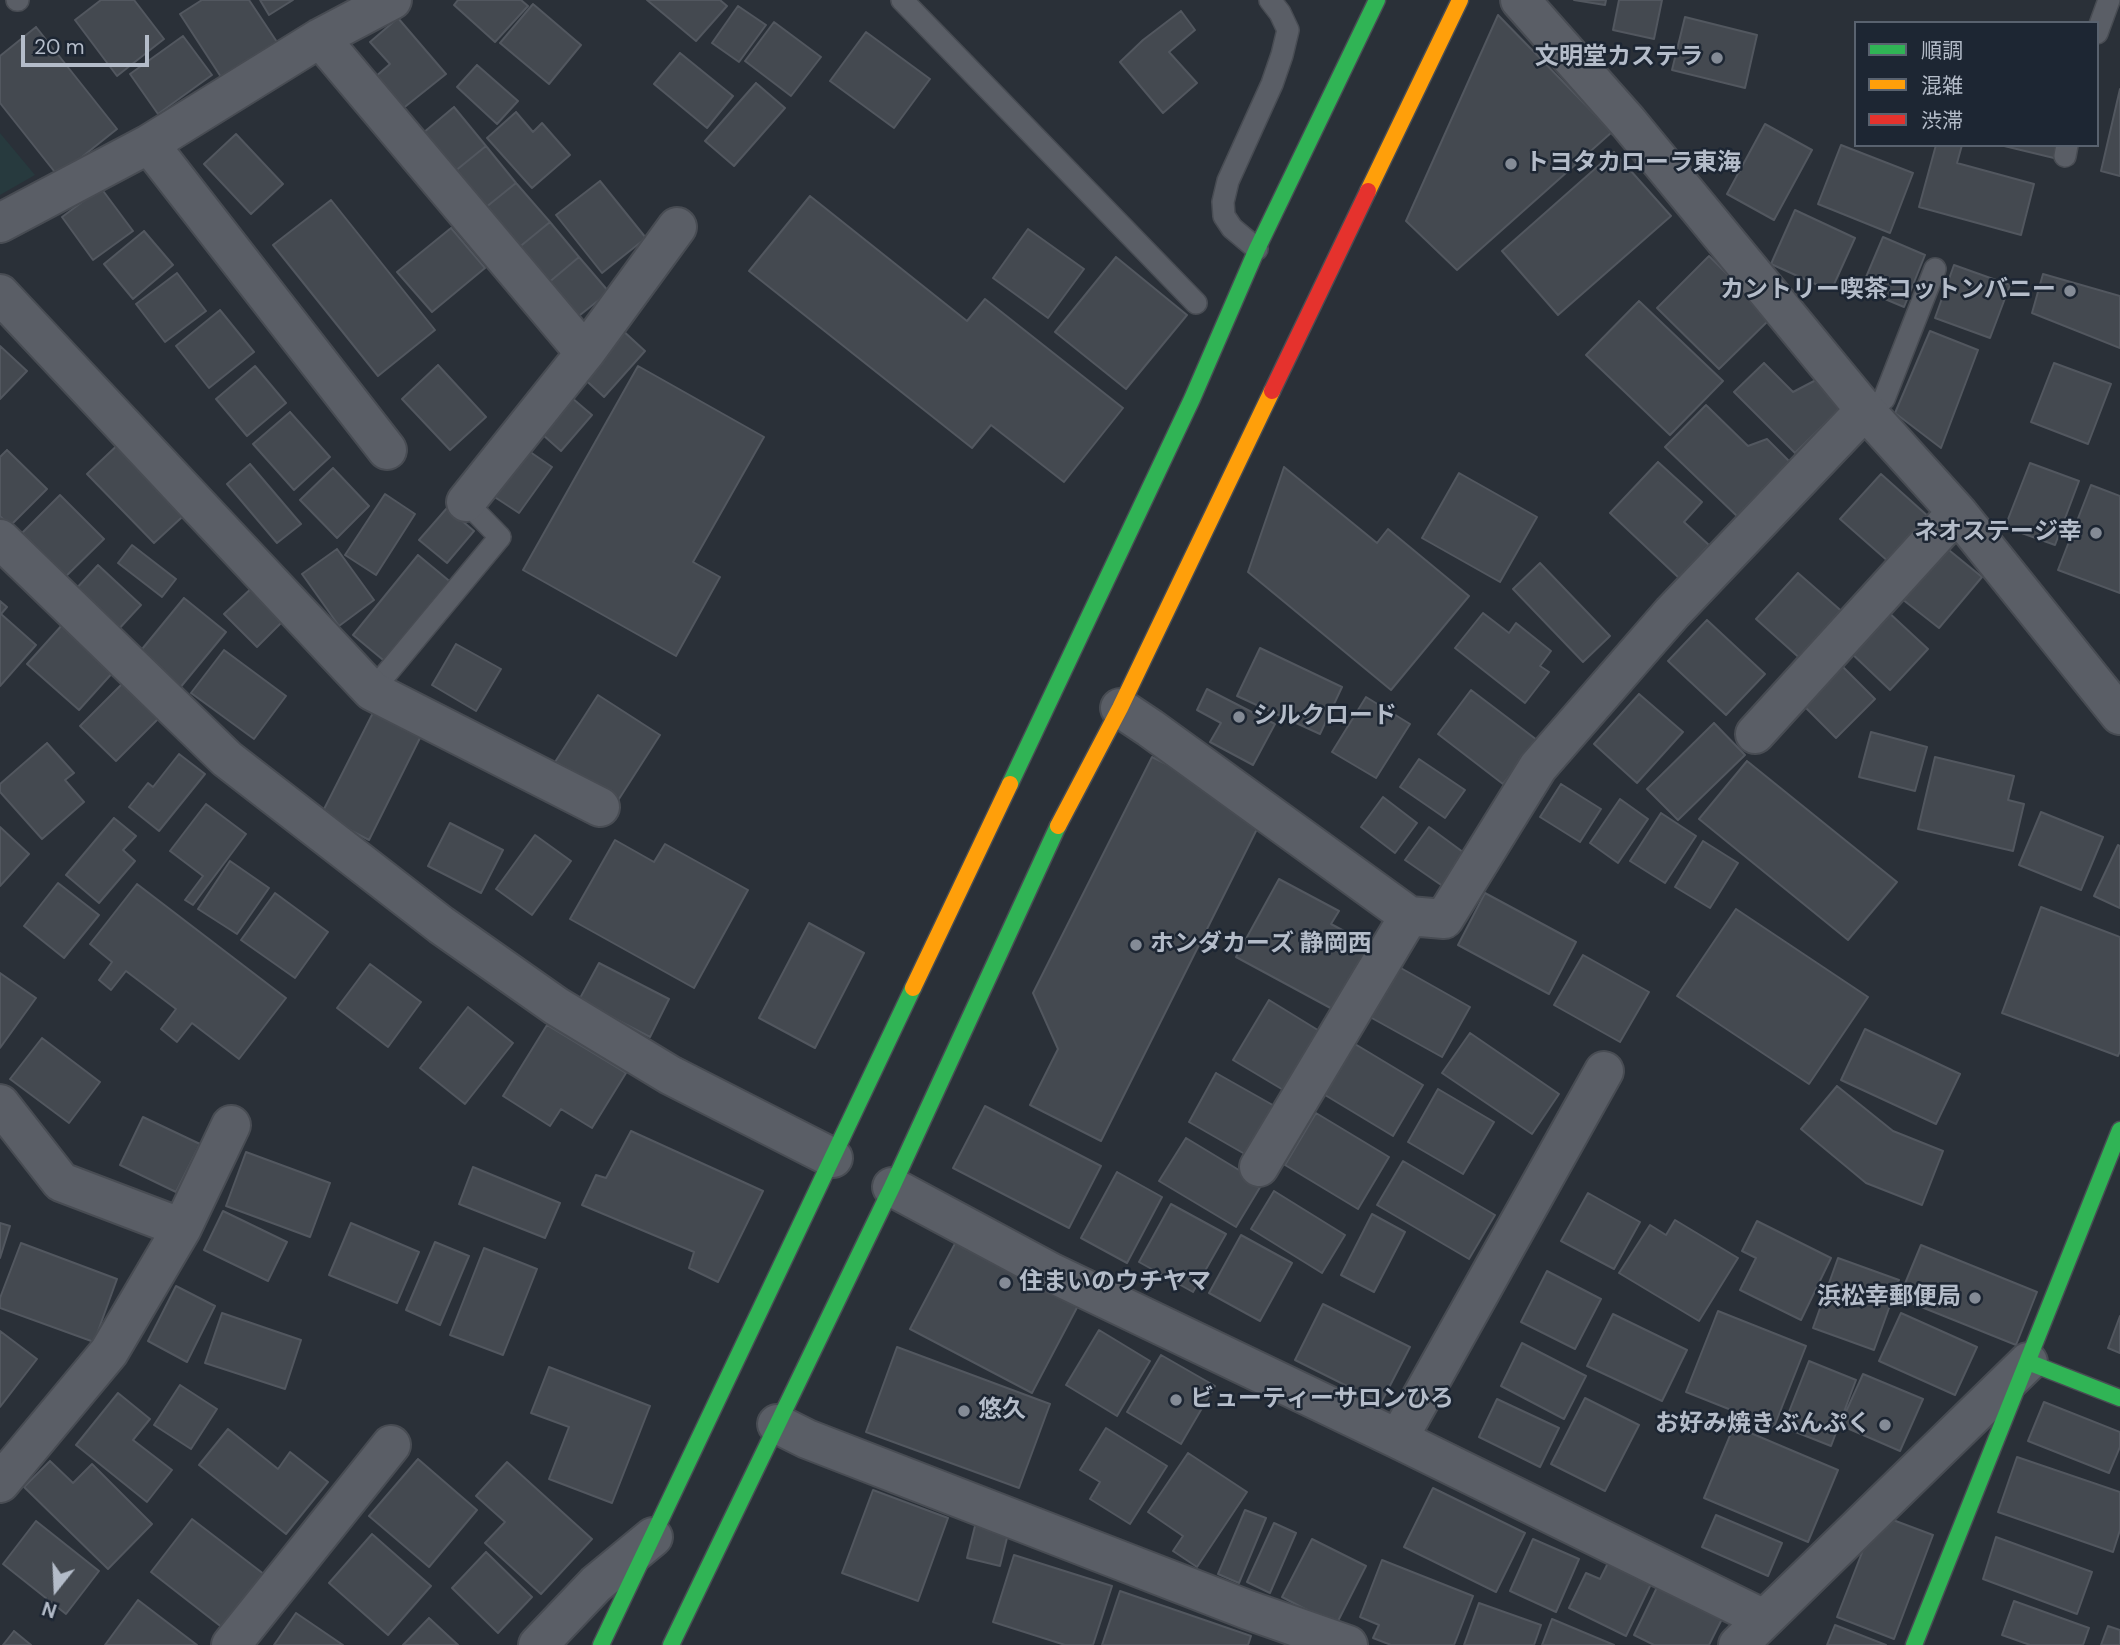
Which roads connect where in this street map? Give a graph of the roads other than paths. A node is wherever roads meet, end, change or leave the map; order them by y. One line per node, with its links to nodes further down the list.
1 (392, 0): 9 (street)
2 (902, 0): 16 (lane)
3 (1270, 0): 13 (lane)
4 (1377, 0): 13 (street)
5 (1460, 0): 24 (street)
6 (1520, 0): 18 (street)
7 (2109, 0): 8 (lane)
8 (2099, 28)
9 (320, 38): 10 (street); 17 (street)
10 (149, 144): 11 (street); 19 (street)
11 (0, 223)
12 (677, 227): 17 (street)
13 (1257, 249): 33 (street)
14 (1935, 269): 18 (lane)
15 (0, 294): 23 (street)
16 (1196, 303)
17 (584, 353): 20 (street)
18 (1865, 410): 21 (street); 28 (street)
19 (387, 450)
20 (466, 502): 23 (lane)
21 (1957, 512): 25 (street); 26 (street)
22 (0, 539): 33 (street)
23 (372, 691): 27 (street)
24 (1120, 708): 28 (street); 35 (street)
25 (2120, 715)
26 (1755, 733)
27 (600, 807)
28 (1409, 916): 34 (street)
29 (1604, 1071): 40 (street)
30 (0, 1104): 36 (street)
31 (231, 1125): 36 (street)
32 (2120, 1130): 37 (street)
33 (833, 1158): 43 (street)
34 (1259, 1167)
35 (891, 1187): 39 (street); 40 (street)
36 (182, 1228): 42 (street)
37 (2028, 1362): 38 (street); 44 (street); 50 (street)
38 (2120, 1398)
39 (777, 1424): 48 (street); 49 (street)
40 (1398, 1439): 44 (street)
41 (391, 1445): 45 (street)
42 (0, 1483)
43 (653, 1537): 46 (street); 47 (street)
44 (1751, 1632)
45 (231, 1645)
46 (538, 1645)
47 (601, 1645)
48 (671, 1645)
49 (1348, 1645)
50 (1914, 1645)

